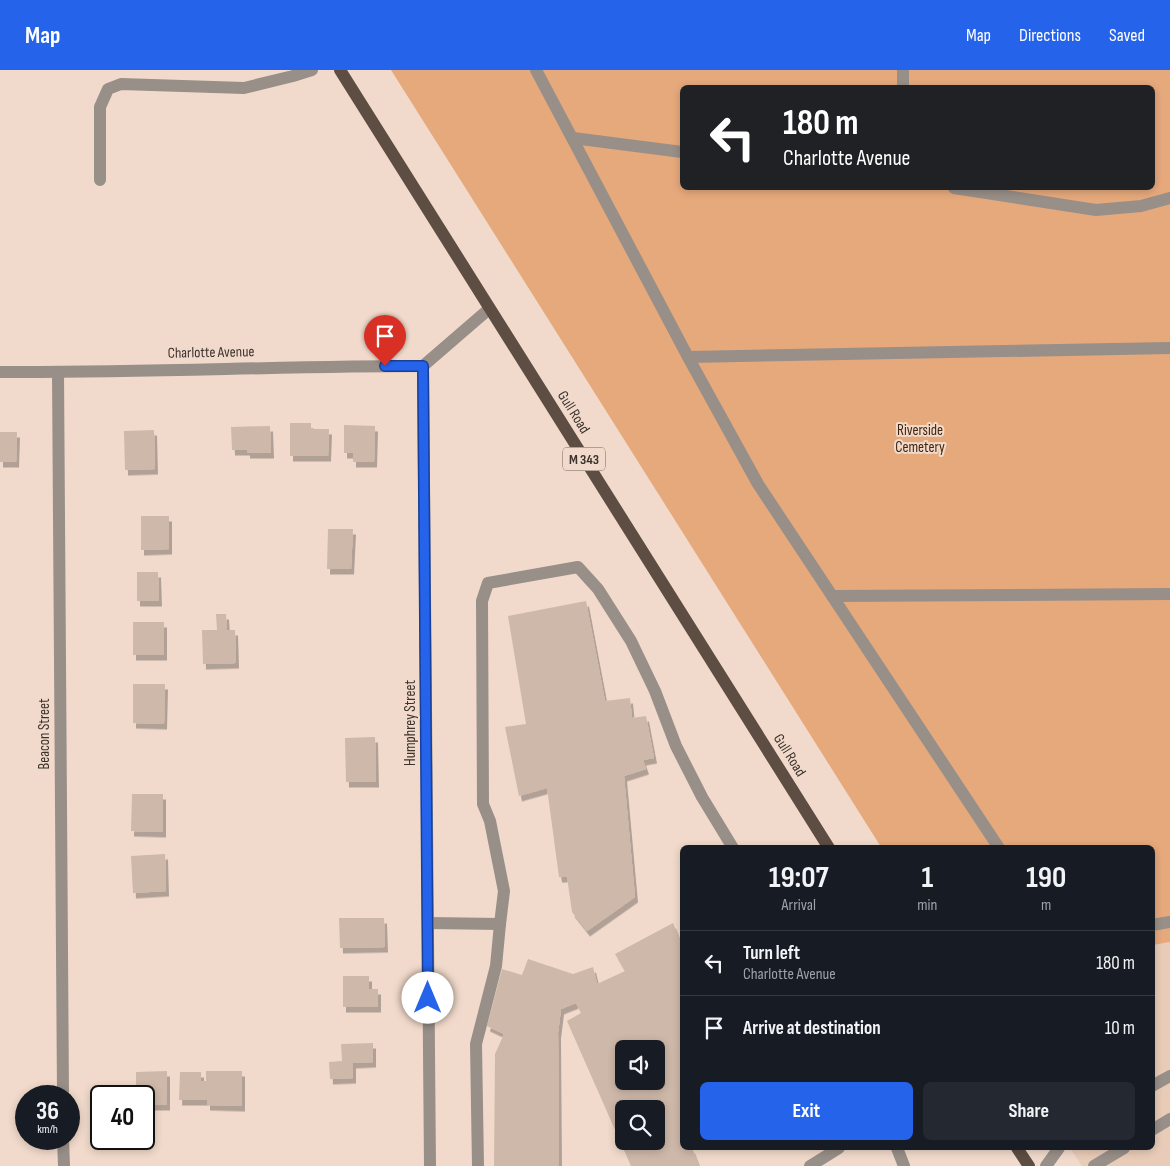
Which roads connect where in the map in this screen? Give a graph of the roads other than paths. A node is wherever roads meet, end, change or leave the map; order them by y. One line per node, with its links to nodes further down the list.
1 (312, 70): 8 (street)
2 (340, 70): 11 (main road, Gull Road / M 343)
3 (536, 70): 6 (street)
4 (903, 70): 5 (street)
5 (903, 85)
6 (573, 138): 7 (street); 13 (street)
7 (680, 152)
8 (100, 180)
9 (967, 190): 10 (street)
10 (1170, 198)
11 (489, 309): 14 (street); 20 (main road, Gull Road / M 343)
12 (1170, 348): 13 (street)
13 (688, 357): 18 (street)
14 (423, 366): 16 (street, Charlotte Avenue); 23 (street, Humphrey Street)
15 (0, 372): 16 (street, Charlotte Avenue)
16 (58, 372): 28 (street, Beacon Street)
17 (1170, 594): 18 (street)
18 (832, 596): 21 (street)
19 (731, 845): 24 (street)
20 (827, 845)
21 (997, 845)
22 (1170, 922): 25 (street)
23 (428, 923): 24 (street); 38 (street, Humphrey Street)
24 (500, 924): 39 (street)
25 (1155, 924)
26 (1170, 1076): 27 (street)
27 (1155, 1084)
28 (63, 1085)
29 (1170, 1119): 30 (street)
30 (1155, 1128)
31 (63, 1150): 37 (street)
32 (835, 1150): 40 (street)
33 (898, 1150): 41 (street)
34 (1018, 1150): 42 (main road)
35 (1058, 1150): 43 (street)
36 (1121, 1150): 44 (street)
37 (64, 1166)
38 (430, 1166)
39 (478, 1166)
40 (810, 1166)
41 (904, 1166)
42 (1029, 1166)
43 (1046, 1166)
44 (1094, 1166)

